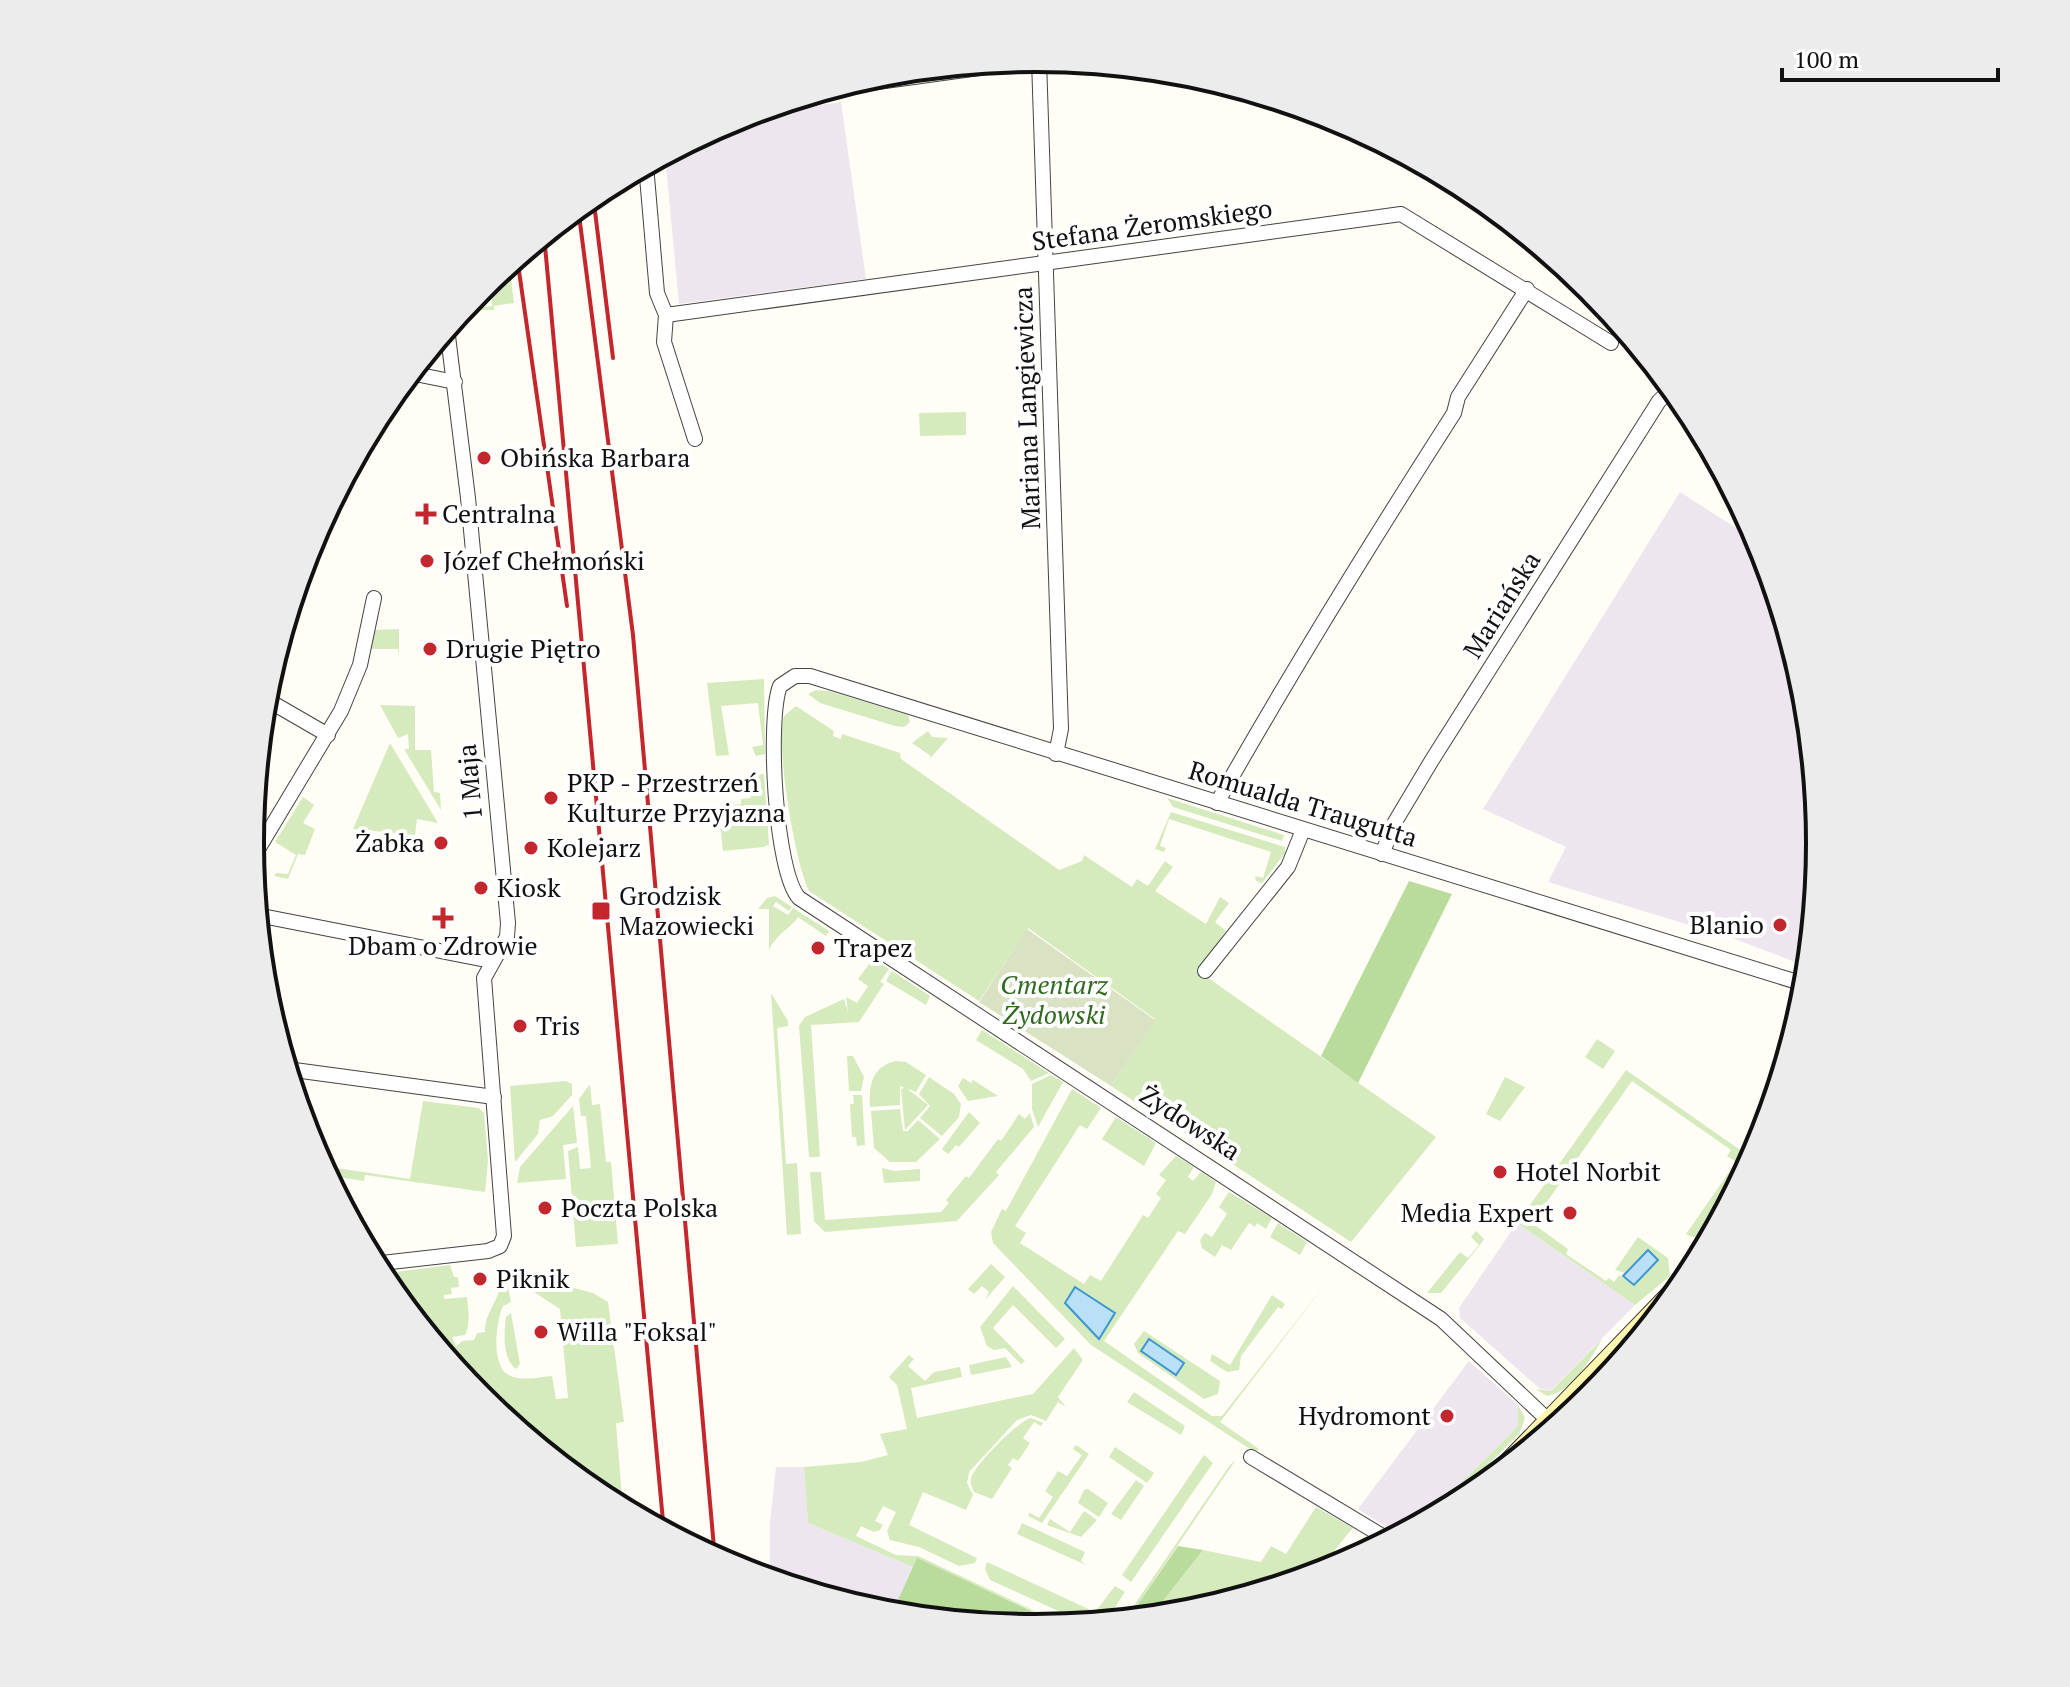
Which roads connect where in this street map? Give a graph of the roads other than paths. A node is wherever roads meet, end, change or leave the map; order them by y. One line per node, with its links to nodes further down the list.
1 (1042, 72): 3 (street, Mariana Langiewicza)
2 (647, 176): 5 (street)
3 (1047, 264): 4 (street, Stefana Żeromskiego); 5 (street, Stefana Żeromskiego); 15 (street, Mariana Langiewicza)
4 (1527, 289): 7 (street, Stefana Żeromskiego); 16 (street)
5 (666, 315): 11 (street)
6 (449, 342): 9 (street, 1 Maja)
7 (1611, 343)
8 (422, 375): 9 (street)
9 (455, 382): 22 (street, 1 Maja)
10 (1663, 397): 19 (street, Mariańska)
11 (695, 439)
12 (374, 598): 14 (street)
13 (276, 705): 14 (street)
14 (328, 735): 18 (street)
15 (1056, 754): 16 (street, Romualda Traugutta); 20 (street, Romualda Traugutta)
16 (1217, 803): 17 (street, Romualda Traugutta)
17 (1303, 830): 19 (street, Romualda Traugutta); 23 (street)
18 (264, 840)
19 (1382, 854): 24 (street, Romualda Traugutta)
20 (790, 885): 30 (street, Żydowska)
21 (267, 917): 22 (street)
22 (491, 961): 26 (street, 1 Maja)
23 (1205, 971)
24 (1794, 981)
25 (298, 1070): 26 (street)
26 (494, 1097): 27 (street, 1 Maja)
27 (388, 1262)
28 (1602, 1366): 29 (street)
29 (1568, 1401)
30 (1548, 1420)
31 (1251, 1457): 32 (street)
32 (1379, 1534)

